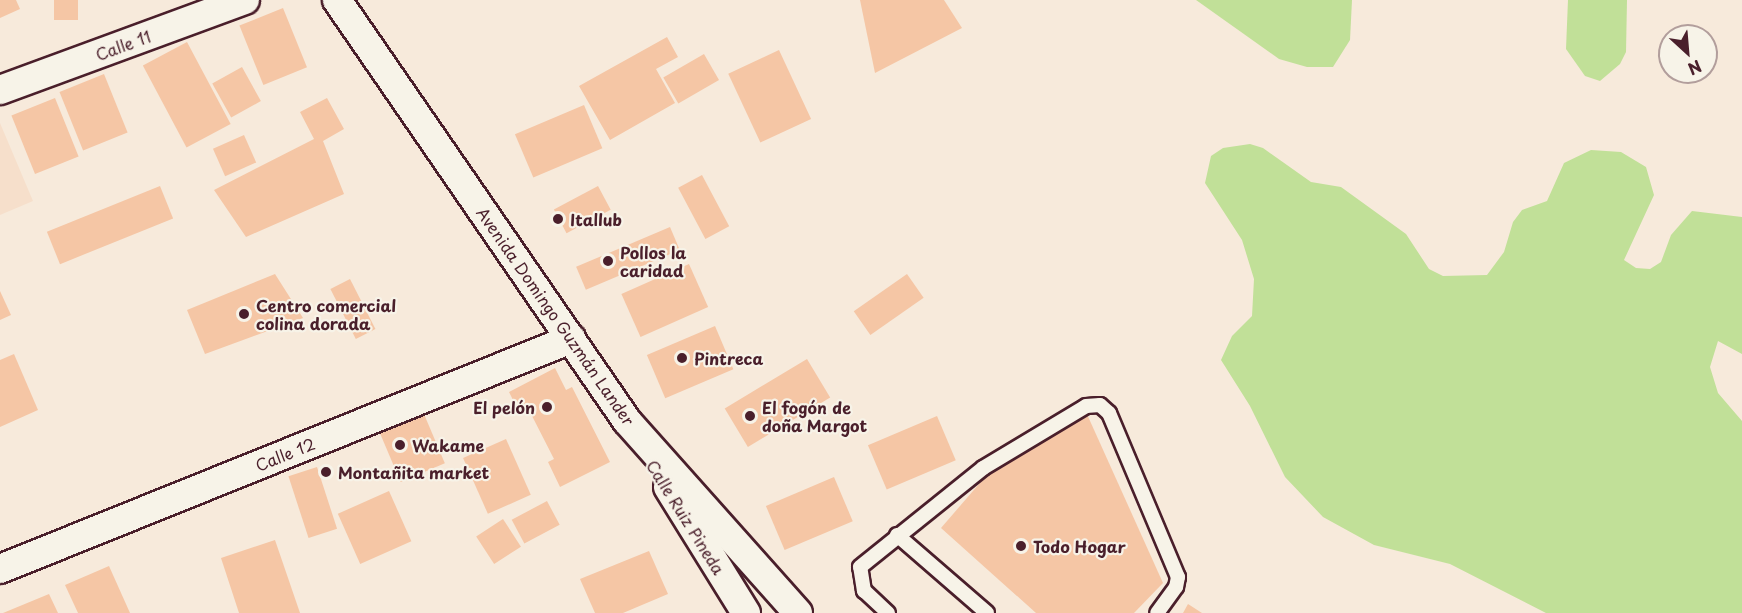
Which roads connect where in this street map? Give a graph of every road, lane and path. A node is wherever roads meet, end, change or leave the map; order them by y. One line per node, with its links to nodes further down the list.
1 (245, 0): 3 (street, Calle 11)
2 (337, 0): 4 (street, Avenida Domingo Guzmán Lander)
3 (0, 90)
4 (571, 339): 5 (street, Avenida Domingo Guzmán Lander); 7 (street, Calle 12)
5 (627, 421): 8 (street, Calle Ruiz Pineda); 9 (street, Avenida Domingo Guzmán Lander)
6 (897, 535): 10 (lane); 11 (lane); 12 (lane)
7 (0, 569)
8 (746, 613)
9 (798, 613)
10 (888, 613)
11 (987, 613)
12 (1157, 613)

